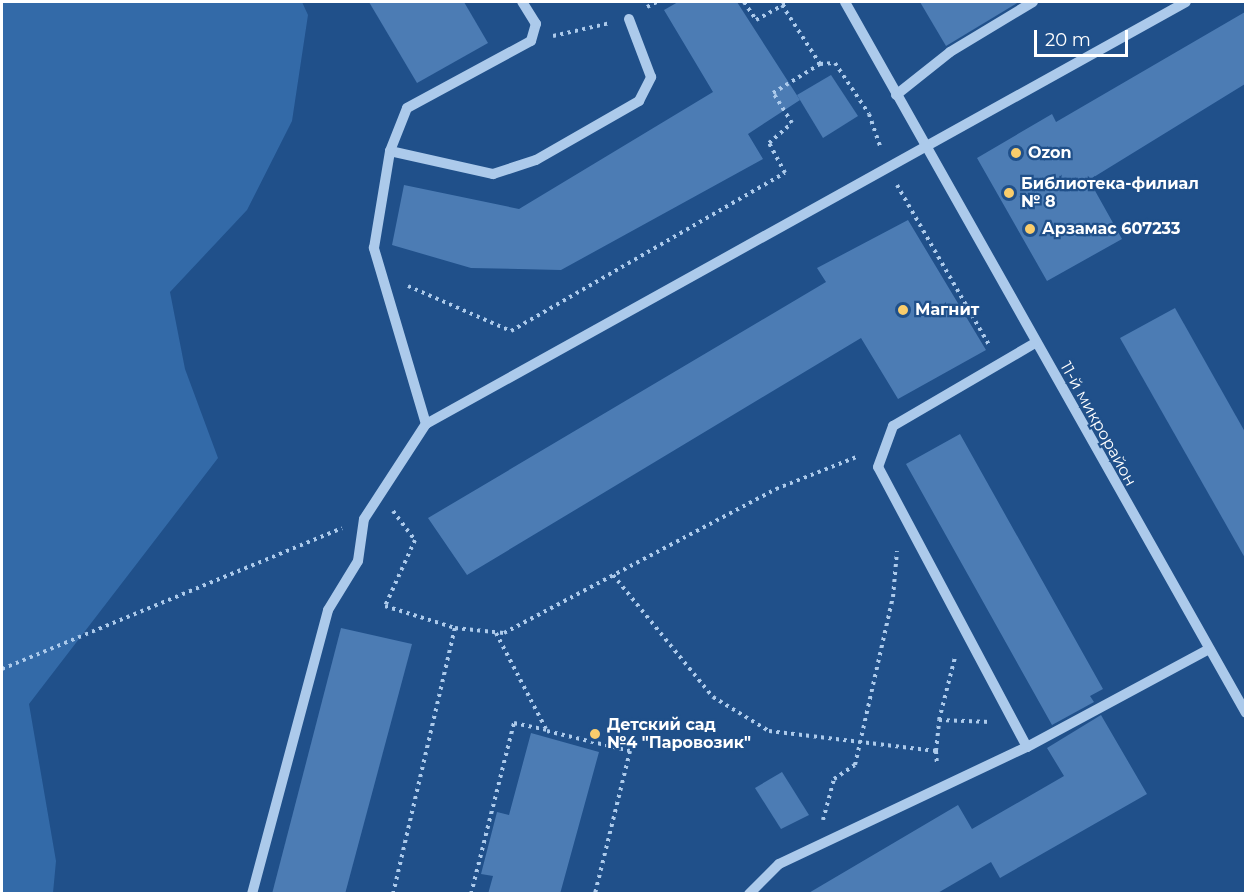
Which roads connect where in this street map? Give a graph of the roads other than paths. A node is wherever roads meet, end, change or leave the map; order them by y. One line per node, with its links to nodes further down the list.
1 (522, 2): 8 (street)
2 (845, 2): 6 (street, 11-й микрорайон)
3 (1033, 2): 6 (street)
4 (1186, 2): 7 (street)
5 (629, 19): 8 (street)
6 (896, 95): 7 (street, 11-й микрорайон)
7 (926, 149): 9 (street, 11-й микрорайон); 10 (street)
8 (390, 151): 10 (street)
9 (1035, 343): 11 (street, 11-й микрорайон); 13 (street)
10 (426, 424): 14 (street)
11 (1207, 650): 12 (street, 11-й микрорайон); 13 (street)
12 (1245, 712)
13 (1027, 747): 15 (street)
14 (252, 894)
15 (749, 894)

